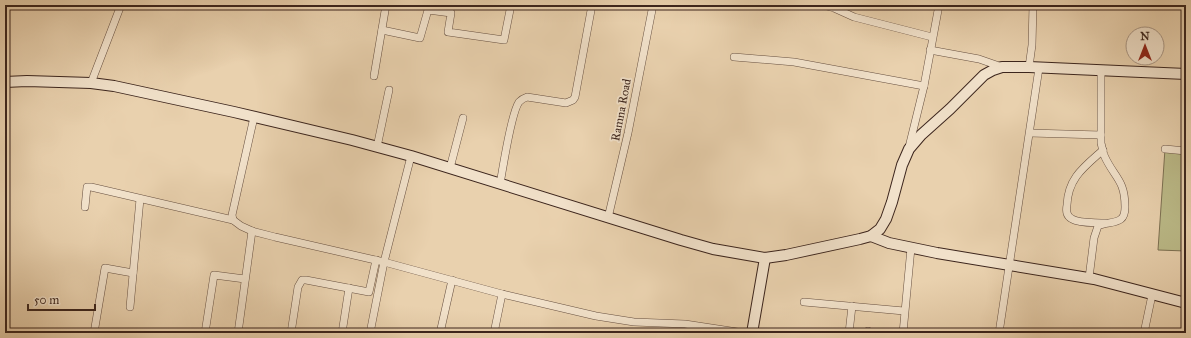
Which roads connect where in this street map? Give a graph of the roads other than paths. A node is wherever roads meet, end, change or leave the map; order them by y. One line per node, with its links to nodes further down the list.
1 (120, 5): 20 (street)
2 (386, 5): 9 (street)
3 (511, 5): 9 (street)
4 (592, 5): 34 (street)
5 (653, 5): 37 (street, Ramna Road)
6 (823, 5): 10 (street)
7 (939, 5): 10 (street)
8 (1033, 5): 13 (street)
9 (382, 30): 18 (street)
10 (932, 37): 11 (street)
11 (930, 50): 14 (street); 21 (street)
12 (734, 57): 21 (street)
13 (1029, 66): 14 (main road); 15 (main road)
14 (1002, 67): 29 (main road)
15 (1039, 68): 16 (main road); 25 (street)
16 (1101, 70): 17 (main road); 26 (street)
17 (1186, 74)
18 (374, 76)
19 (5, 82): 20 (main road)
20 (91, 83): 23 (main road)
21 (924, 86): 29 (street)
22 (389, 90): 27 (street)
23 (254, 117): 27 (main road); 38 (street)
24 (464, 118): 33 (street)
25 (1030, 133): 26 (street); 46 (street)
26 (1101, 135): 30 (street)
27 (377, 147): 32 (main road)
28 (1165, 148): 31 (street)
29 (909, 149): 41 (main road)
30 (1103, 150): 39 (street); 39 (street)
31 (1186, 151)
32 (411, 156): 33 (main road); 45 (street)
33 (450, 168): 34 (main road)
34 (500, 184): 37 (main road)
35 (140, 199): 36 (street); 38 (street); 47 (street)
36 (85, 207)
37 (608, 218): 43 (main road)
38 (233, 220): 40 (street)
39 (1107, 223): 48 (street)
40 (252, 231): 44 (street); 49 (street)
41 (871, 236): 42 (main road); 43 (main road)
42 (911, 248): 46 (main road); 58 (street)
43 (765, 258): 68 (main road)
44 (376, 260): 45 (street); 51 (street)
45 (384, 262): 50 (street); 64 (street)
46 (1010, 265): 48 (main road); 71 (street)
47 (133, 273): 57 (street); 59 (street)
48 (1089, 278): 53 (main road)
49 (245, 279): 60 (street); 61 (street)
50 (452, 280): 52 (street); 65 (street)
51 (349, 288): 62 (street); 63 (street)
52 (502, 294): 66 (street); 67 (street)
53 (1152, 295): 55 (main road); 72 (street)
54 (804, 302): 56 (street)
55 (1186, 303)
56 (852, 306): 58 (street); 69 (street)
57 (130, 307)
58 (904, 311): 70 (street)
59 (94, 333)
60 (205, 333)
61 (238, 333)
62 (291, 333)
63 (342, 333)
64 (370, 333)
65 (440, 333)
66 (494, 333)
67 (744, 333)
68 (752, 333)
69 (849, 333)
70 (903, 333)
71 (999, 333)
72 (1144, 333)

